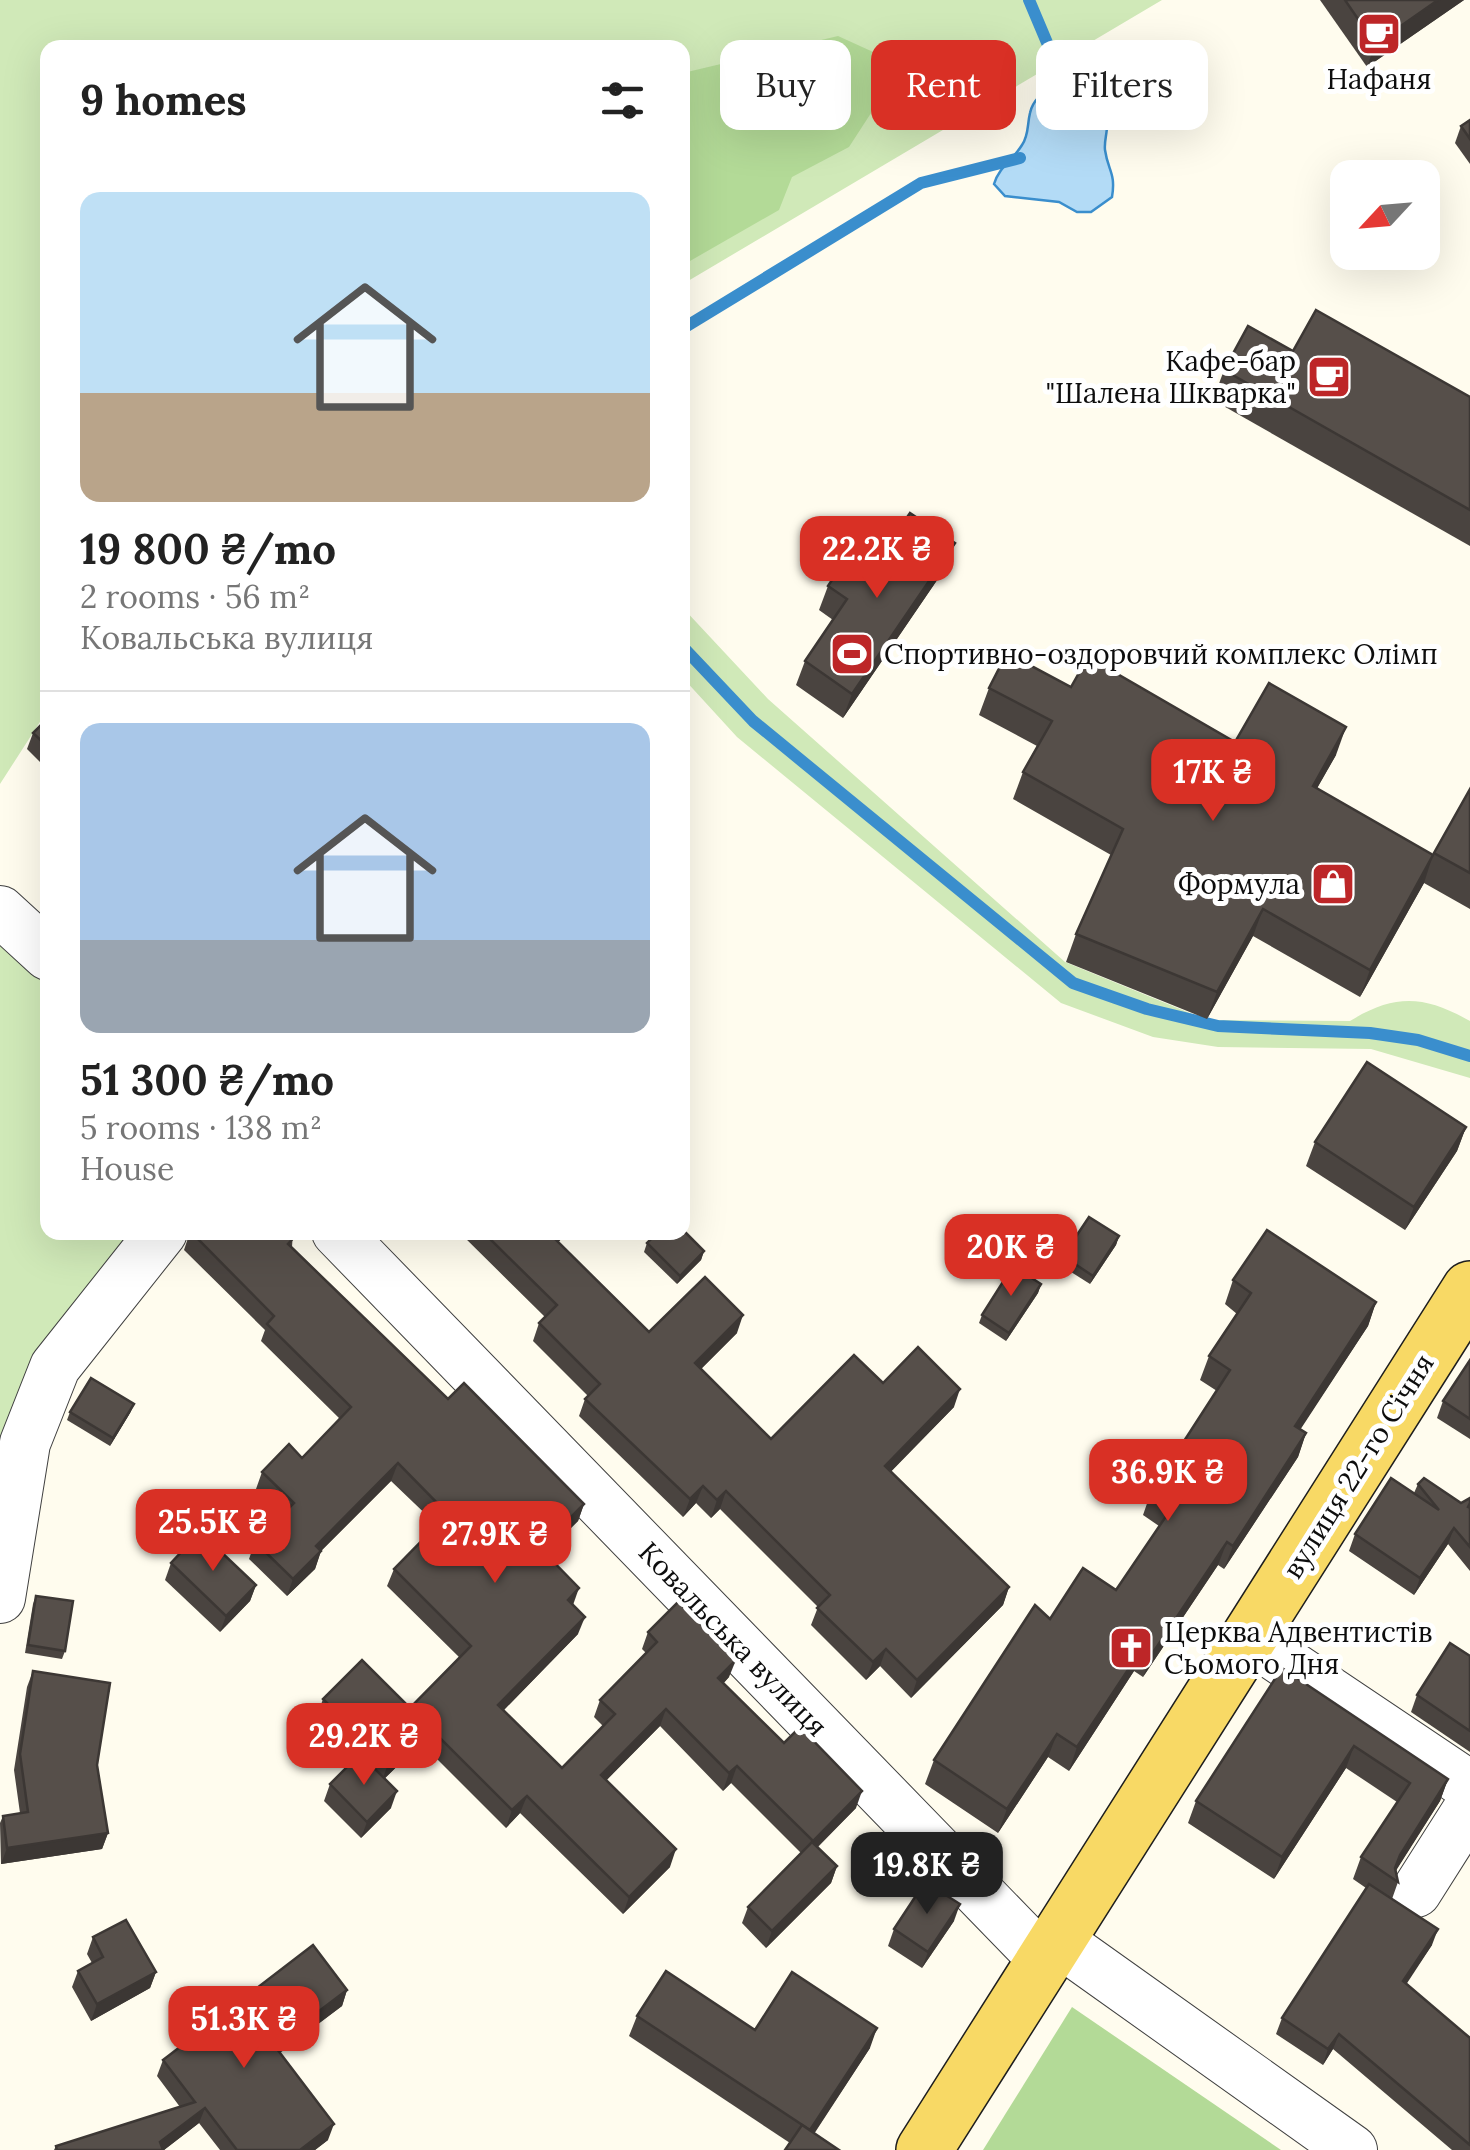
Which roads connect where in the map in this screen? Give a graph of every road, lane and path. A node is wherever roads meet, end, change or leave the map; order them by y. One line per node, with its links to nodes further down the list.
1 (0, 912): 2 (street)
2 (40, 948)
3 (156, 1240): 6 (street)
4 (345, 1240): 11 (street, Ковальська вулиця)
5 (1470, 1289): 7 (main road, вулиця 22-го Січня)
6 (0, 1598)
7 (1250, 1638): 8 (street); 11 (main road, вулиця 22-го Січня)
8 (1470, 1789)
9 (1470, 1807): 10 (street)
10 (1416, 1892)
11 (1051, 1950): 12 (main road, вулиця 22-го Січня); 13 (street, Ковальська вулиця)
12 (924, 2150)
13 (1352, 2150)

